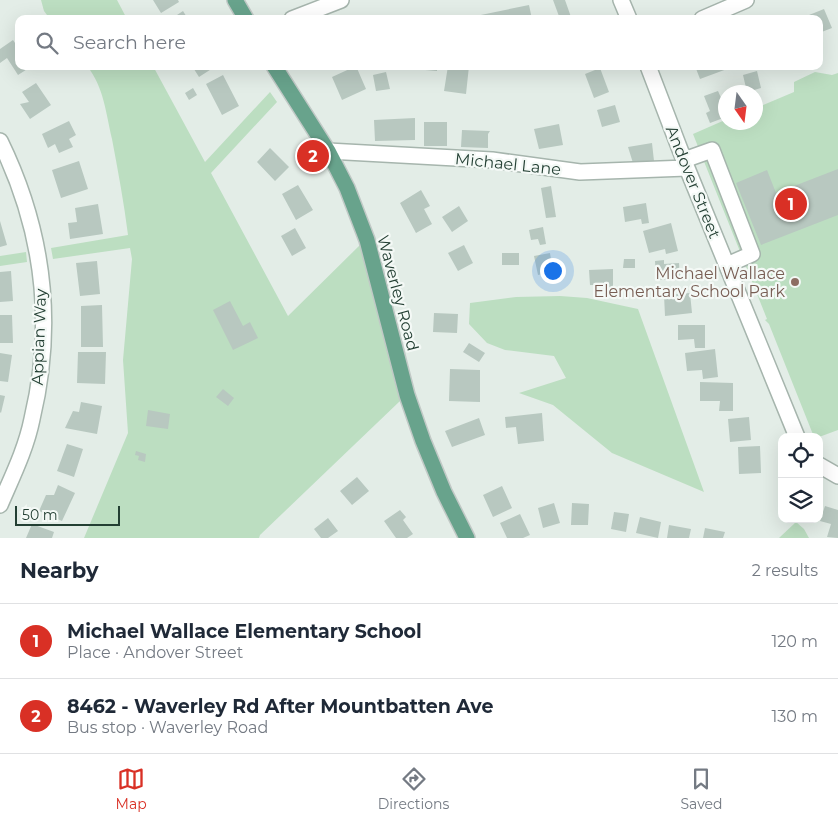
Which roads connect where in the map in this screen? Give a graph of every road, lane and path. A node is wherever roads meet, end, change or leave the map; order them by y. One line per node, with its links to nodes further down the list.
1 (235, 0): 5 (main road)
2 (340, 0): 6 (street)
3 (621, 0): 7 (street)
4 (746, 0): 8 (street)
5 (244, 15)
6 (302, 15)
7 (627, 15)
8 (711, 15)
9 (277, 70): 12 (main road, Waverley Road)
10 (650, 70): 13 (street, Andover Street)
11 (0, 141): 18 (street, Appian Way)
12 (328, 151): 13 (street, Michael Lane); 19 (main road, Waverley Road)
13 (686, 164): 14 (street, Andover Street); 14 (street, Michael Lane)
14 (727, 265): 15 (street, Andover Street)
15 (795, 433)
16 (823, 467): 17 (street)
17 (838, 476)
18 (0, 505)
19 (467, 538)

